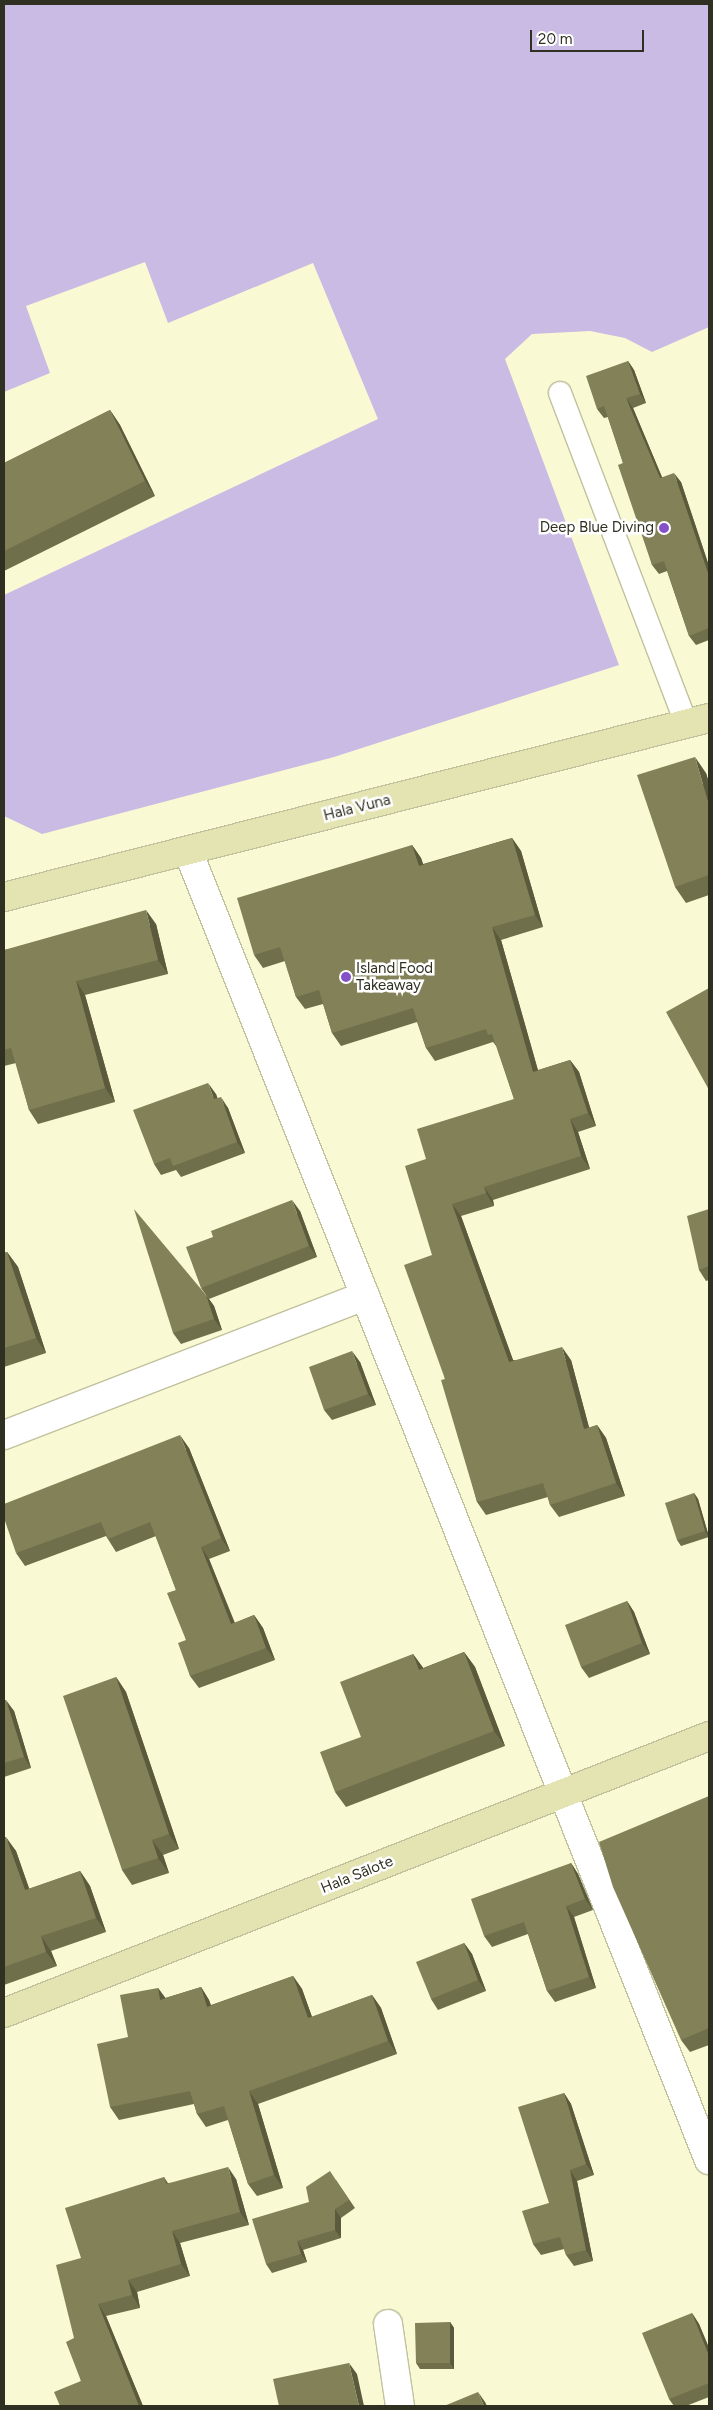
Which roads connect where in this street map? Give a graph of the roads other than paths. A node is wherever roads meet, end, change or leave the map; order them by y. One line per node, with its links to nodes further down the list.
1 (560, 393): 2 (lane)
2 (698, 721): 3 (main road, Hala Vuna)
3 (188, 851): 4 (main road, Hala Vuna); 5 (street)
4 (4, 897)
5 (365, 1296): 6 (street); 8 (street)
6 (4, 1435)
7 (709, 1736): 8 (main road, Hala Sālote)
8 (563, 1794): 9 (main road, Hala Sālote); 10 (street)
9 (4, 2014)
10 (709, 2160)
11 (388, 2324): 12 (street)
12 (400, 2406)

